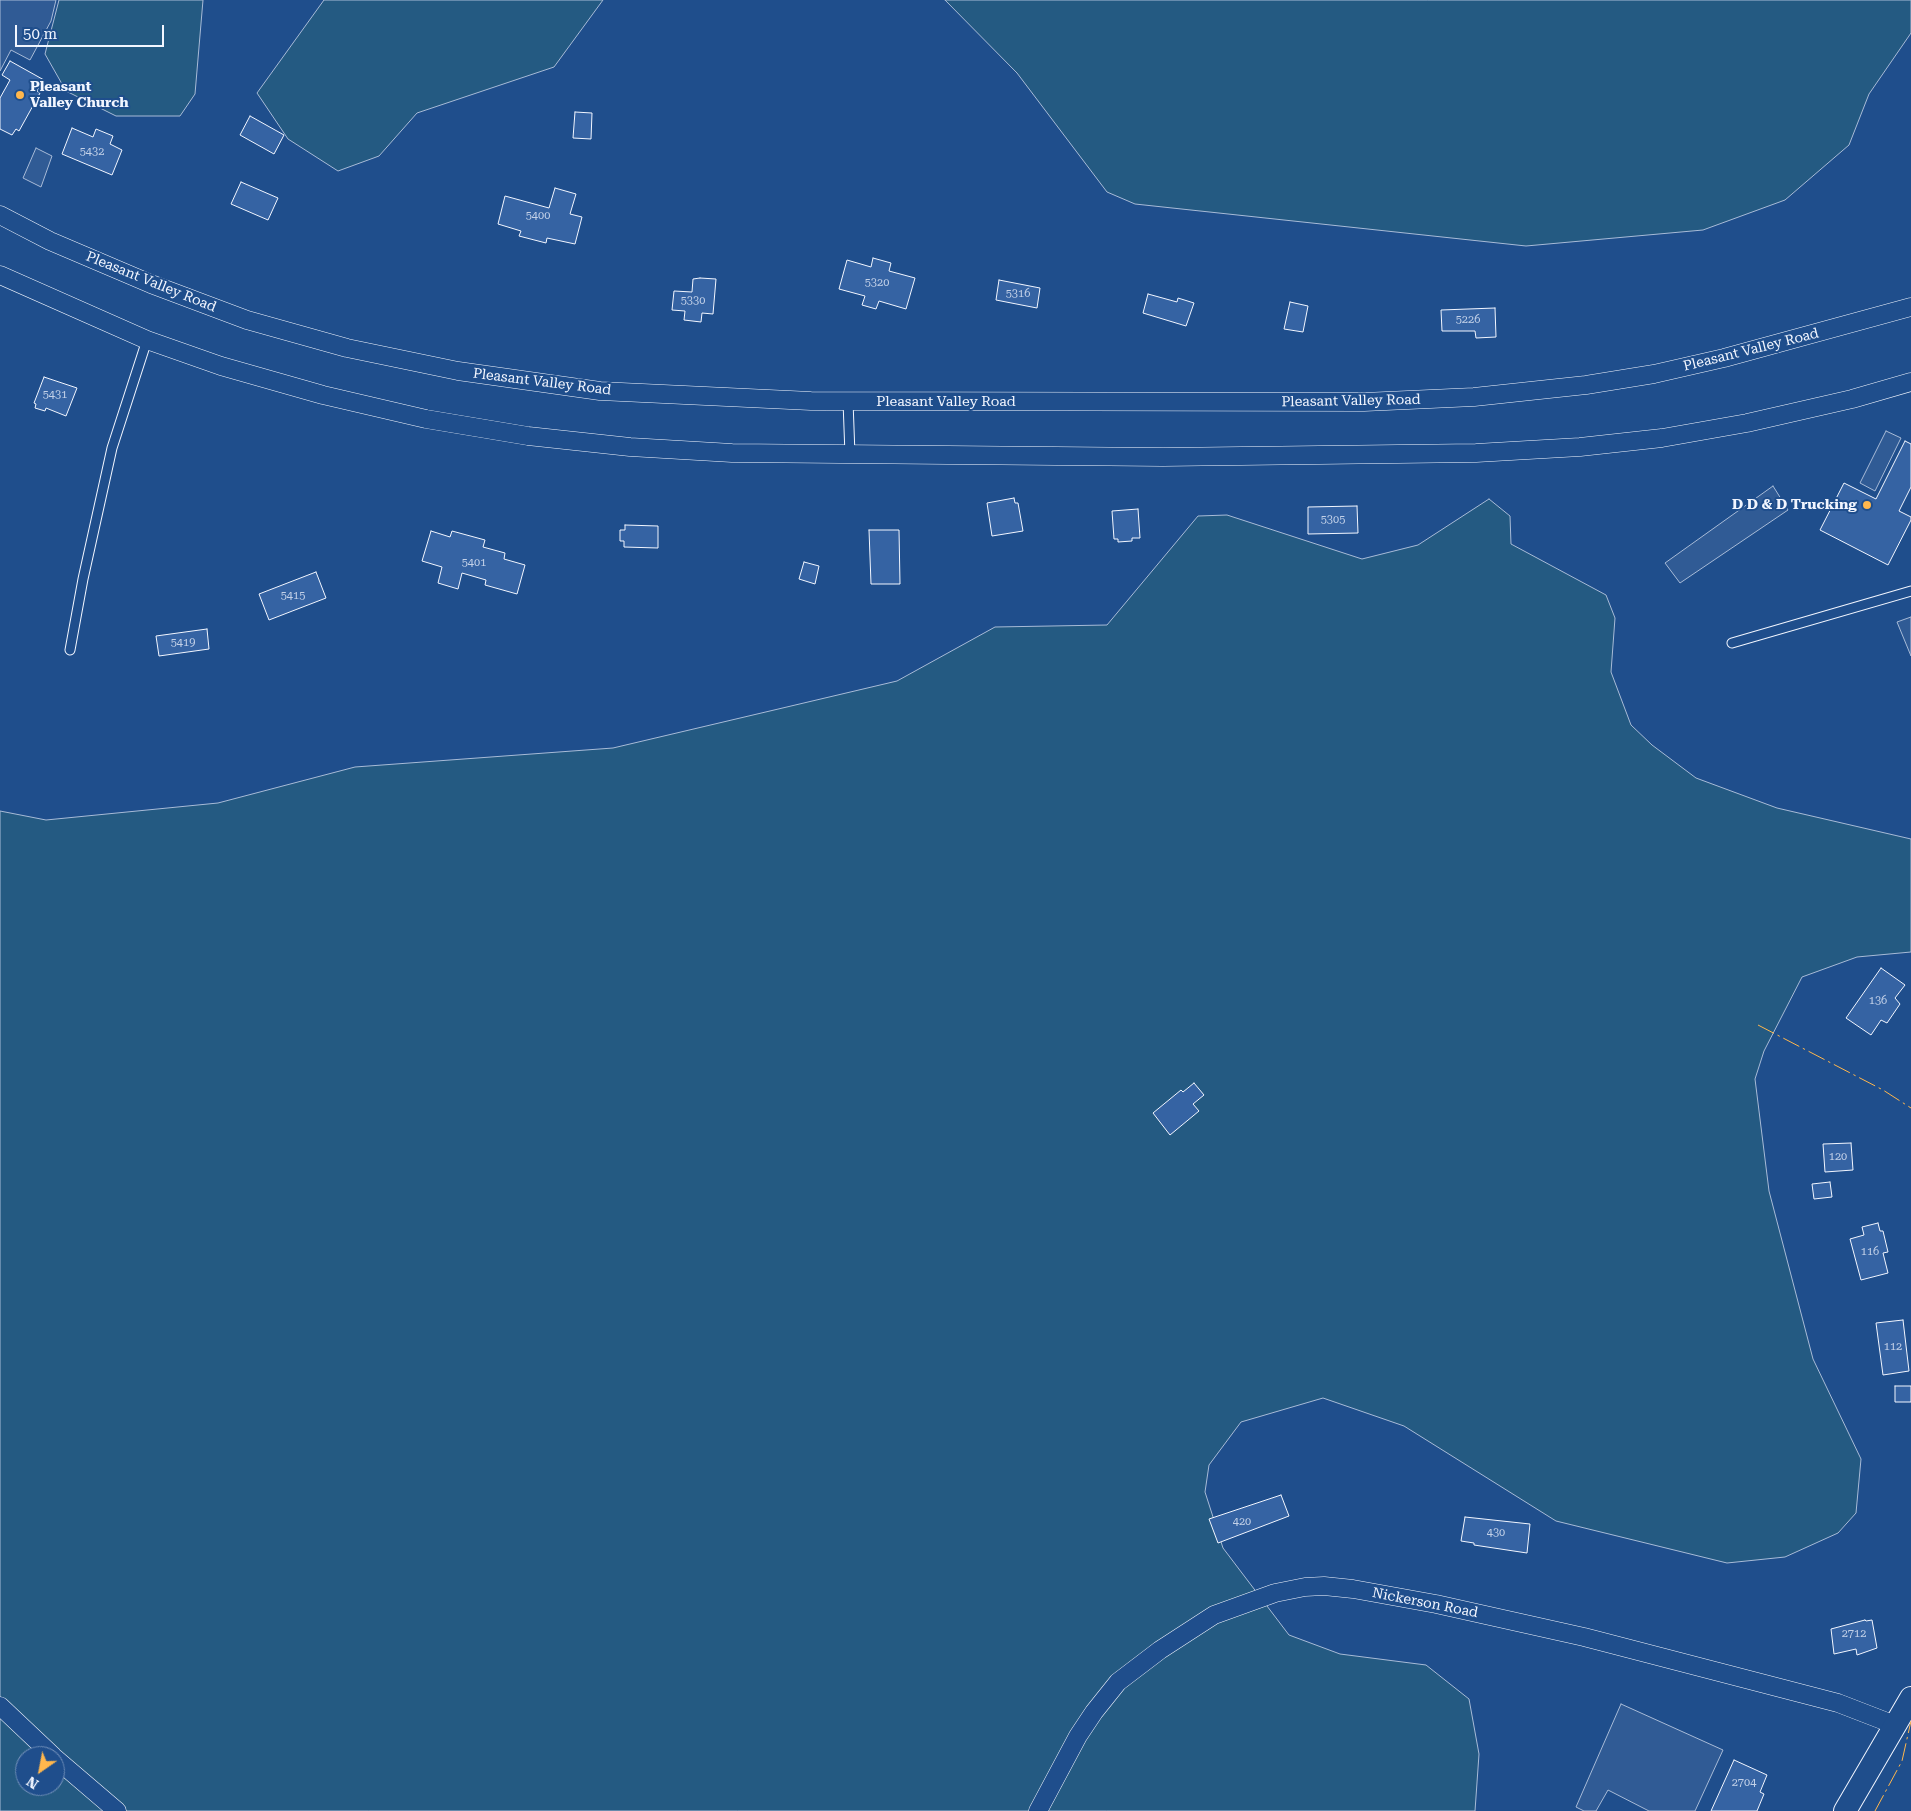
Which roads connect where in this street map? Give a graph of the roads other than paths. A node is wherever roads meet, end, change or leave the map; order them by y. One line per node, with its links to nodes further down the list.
1 (0, 215): 6 (street, Pleasant Valley Road)
2 (0, 275): 4 (street)
3 (1911, 307): 6 (street, Pleasant Valley Road)
4 (147, 340): 7 (street); 10 (lane)
5 (1911, 382): 7 (street)
6 (848, 401): 7 (lane)
7 (850, 455)
8 (1911, 591): 9 (lane)
9 (1732, 643)
10 (70, 650)
11 (1911, 1698): 13 (street)
12 (0, 1706): 14 (street)
13 (1895, 1725): 17 (street, Nickerson Road); 18 (street)
14 (42, 1746)
15 (65, 1766): 16 (street)
16 (117, 1811)
17 (1038, 1811)
18 (1845, 1811)

